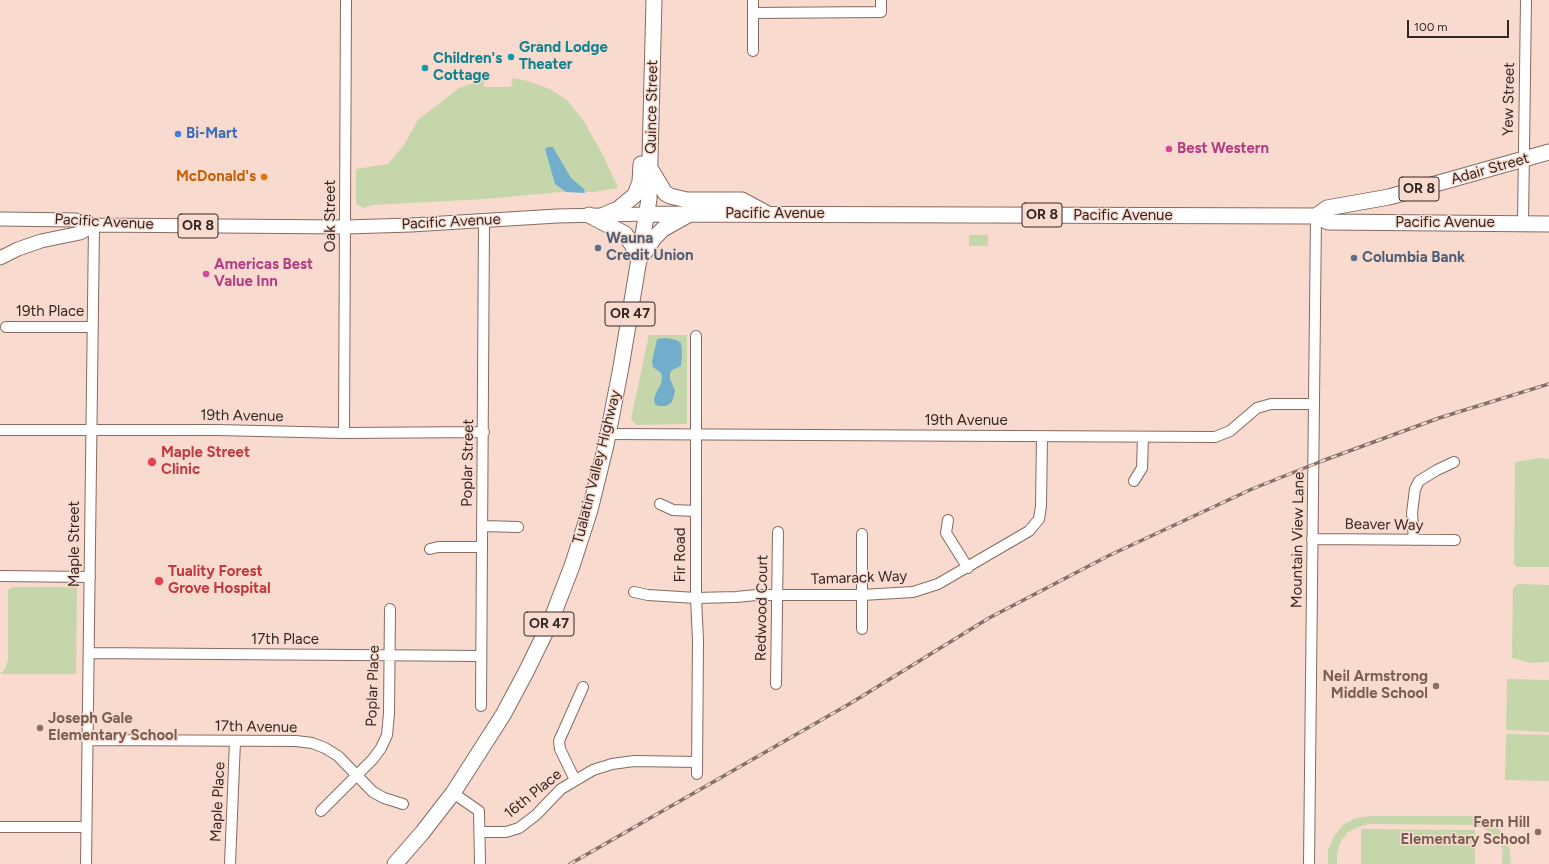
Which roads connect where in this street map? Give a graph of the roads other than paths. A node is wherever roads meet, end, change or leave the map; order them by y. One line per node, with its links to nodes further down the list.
1 (346, 0): 23 (street, Oak Street)
2 (654, 0): 8 (highway, Quince Street / OR 47)
3 (753, 0): 6 (street)
4 (881, 0): 6 (street)
5 (1526, 0): 10 (street, Yew Street)
6 (753, 13): 7 (street)
7 (753, 51)
8 (652, 112): 11 (highway, Quince Street / OR 47); 16 (highway)
9 (1549, 152): 10 (highway, Adair Street / OR 8)
10 (1523, 160): 17 (highway, Adair Street / OR 8); 20 (street, Yew Street)
11 (650, 168): 12 (highway, Quince Street / OR 47); 14 (highway)
12 (647, 214): 13 (highway, Pacific Avenue / OR 8); 16 (main road, Pacific Avenue / OR 8); 25 (highway, Tualatin Valley Highway / OR 47)
13 (690, 214): 14 (highway, Pacific Avenue / OR 8); 25 (highway)
14 (768, 214): 17 (highway, Pacific Avenue / OR 8)
15 (589, 215): 16 (main road, Pacific Avenue / OR 8); 19 (main road, Pacific Avenue / OR 8); 25 (highway)
16 (604, 215)
17 (1316, 216): 20 (highway, Pacific Avenue / OR 8); 29 (street, Mountain View Lane)
18 (0, 219): 22 (main road, Pacific Avenue / OR 8)
19 (484, 221): 23 (main road, Pacific Avenue / OR 8); 32 (street, Poplar Street)
20 (1523, 224): 21 (highway, Pacific Avenue / OR 8)
21 (1549, 224)
22 (94, 225): 23 (main road, Pacific Avenue / OR 8); 24 (main road, OR 8); 27 (street, Maple Street)
23 (346, 227): 33 (street, Oak Street)
24 (0, 258)
25 (639, 261): 34 (highway, Tualatin Valley Highway / OR 47)
26 (6, 326): 27 (street, 19th Place)
27 (93, 327): 31 (street, Maple Street)
28 (696, 336): 35 (street, Fir Road)
29 (1313, 404): 37 (street, 19th Avenue); 47 (street, Mountain View Lane)
30 (0, 430): 31 (street, 19th Avenue)
31 (91, 430): 33 (street, 19th Avenue); 54 (street, Maple Street)
32 (484, 432): 33 (street, 19th Avenue); 43 (street, Poplar Street)
33 (344, 433)
34 (608, 434): 35 (street, 19th Avenue); 73 (highway, Tualatin Valley Highway / OR 47)
35 (695, 435): 36 (street, 19th Avenue); 41 (street, Fir Road)
36 (1042, 436): 37 (street, 19th Avenue); 52 (street, Tamarack Way)
37 (1143, 437): 39 (street)
38 (1454, 462): 48 (street)
39 (1134, 480)
40 (660, 504): 41 (street)
41 (696, 511): 58 (street, Fir Road)
42 (948, 520): 52 (street)
43 (482, 526): 44 (street); 50 (street, Poplar Street)
44 (518, 527)
45 (778, 532): 56 (street, Redwood Court)
46 (862, 534): 57 (street)
47 (1312, 539): 48 (street, Beaver Way); 83 (street, Mountain View Lane)
48 (1414, 540): 49 (street, Beaver Way)
49 (1455, 540)
50 (482, 547): 51 (street); 63 (street, Poplar Street)
51 (430, 549)
52 (968, 568): 57 (street, Tamarack Way)
53 (0, 576): 54 (street)
54 (90, 577): 61 (street, Maple Street)
55 (634, 592): 58 (street, Tamarack Way)
56 (777, 594): 57 (street, Tamarack Way); 58 (street, Tamarack Way); 64 (street, Redwood Court)
57 (862, 595): 60 (street)
58 (696, 598): 69 (street, Fir Road)
59 (390, 609): 62 (street, Poplar Place)
60 (862, 629)
61 (89, 653): 62 (street, 17th Place); 67 (street, Maple Street)
62 (390, 656): 63 (street, 17th Place); 71 (street, Poplar Place)
63 (481, 656): 66 (street, Poplar Street)
64 (776, 684)
65 (583, 687): 72 (street)
66 (481, 706)
67 (88, 740): 68 (street, 17th Avenue); 77 (street, Maple Street)
68 (235, 741): 71 (street, 17th Avenue); 80 (street, Maple Place)
69 (697, 762): 70 (street, Fir Road); 72 (street, 16th Place)
70 (696, 774)
71 (357, 775): 74 (street, 17th Avenue); 75 (street, Poplar Place)
72 (575, 780): 78 (street, 16th Place)
73 (453, 793): 78 (street); 81 (highway, Tualatin Valley Highway / OR 47)
74 (403, 804)
75 (321, 811)
76 (0, 827): 77 (street)
77 (86, 827): 79 (street, Maple Street)
78 (480, 832): 82 (street)
79 (86, 864)
80 (230, 864)
81 (395, 864)
82 (480, 864)
83 (1310, 864)

